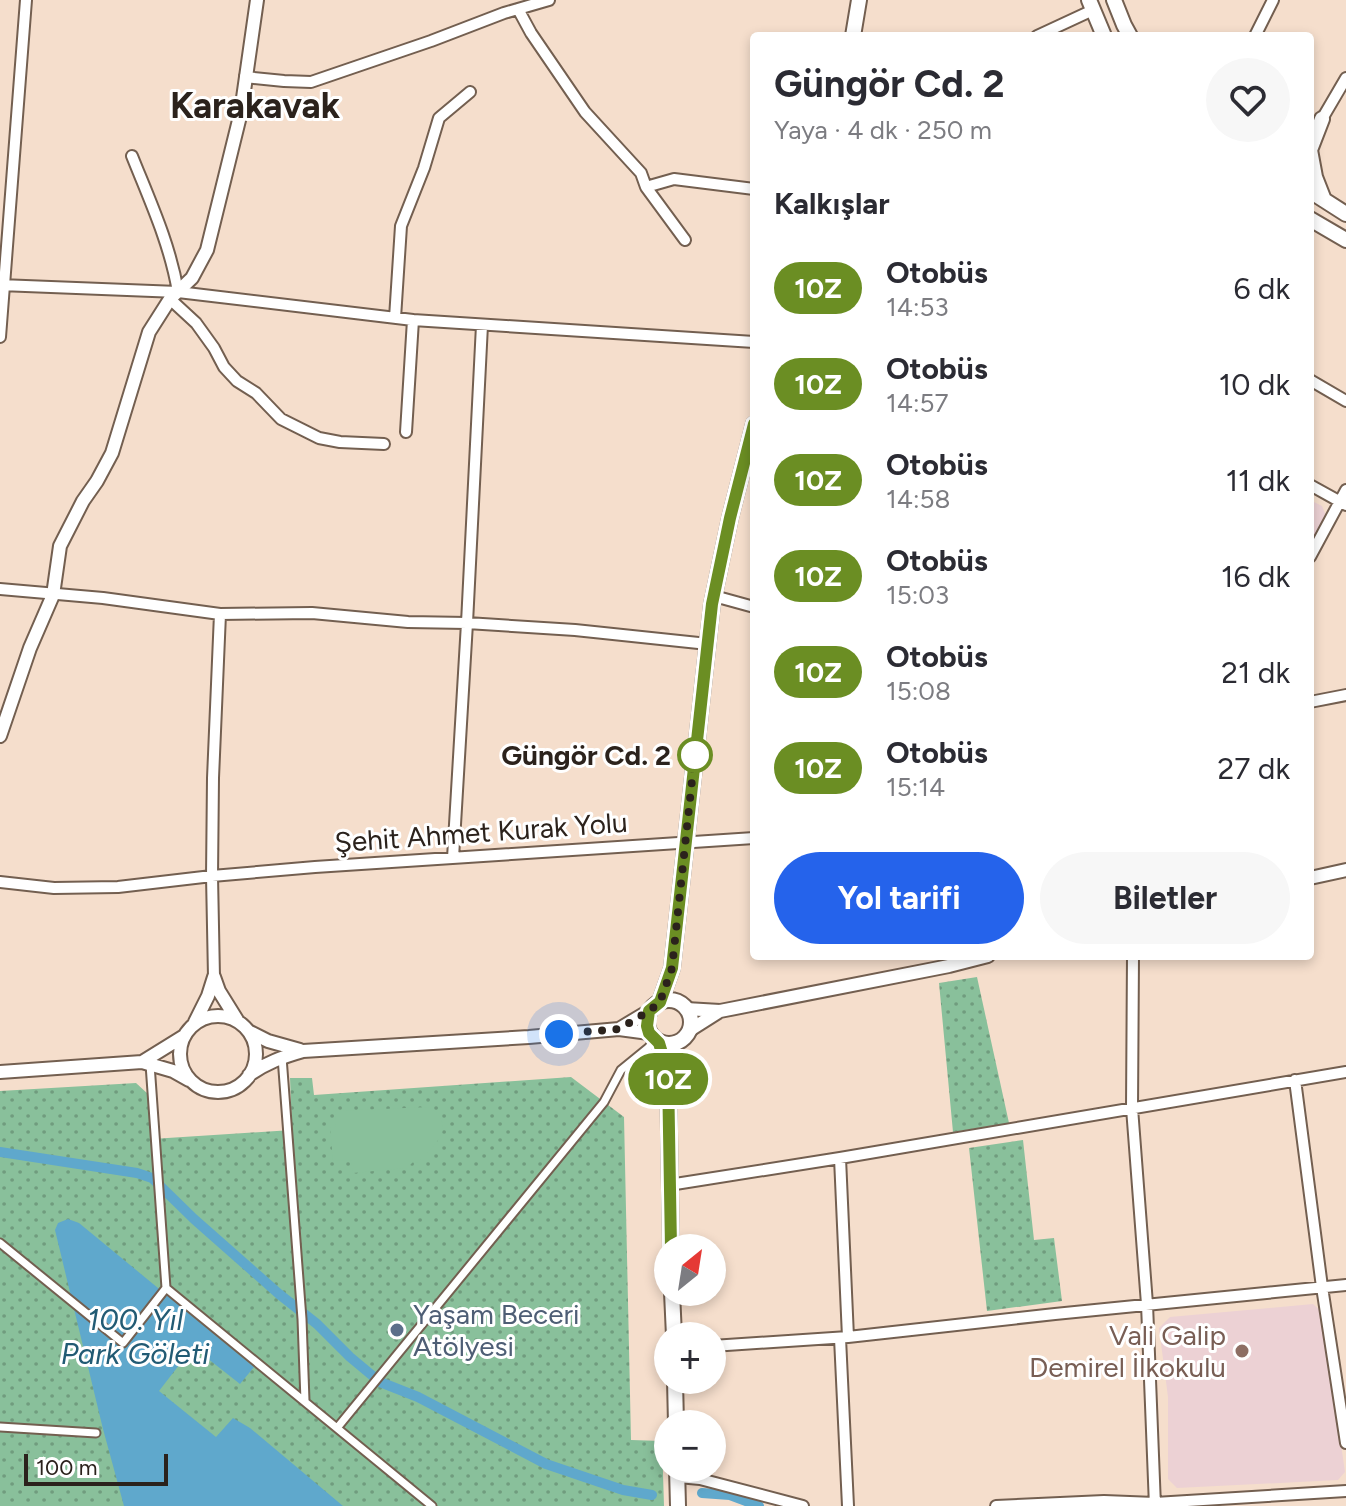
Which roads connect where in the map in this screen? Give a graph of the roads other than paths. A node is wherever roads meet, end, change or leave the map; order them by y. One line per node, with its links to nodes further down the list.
1 (26, 0): 30 (street)
2 (257, 0): 14 (street)
3 (549, 0): 8 (street)
4 (1114, 0): 12 (main road)
5 (1273, 0): 13 (street)
6 (861, 4): 9 (main road)
7 (1091, 5): 10 (street); 11 (main road)
8 (518, 9): 14 (street); 22 (street)
9 (854, 32)
10 (1044, 32)
11 (1102, 32)
12 (1128, 32)
13 (1257, 32)
14 (245, 77): 31 (street)
15 (1346, 78): 17 (street)
16 (470, 92): 32 (street)
17 (1322, 119): 18 (main road); 19 (main road)
18 (1314, 126)
19 (1314, 140)
20 (132, 156): 31 (street)
21 (1314, 172): 25 (main road)
22 (646, 187): 23 (street); 28 (street)
23 (750, 188)
24 (1314, 194): 25 (main road)
25 (1324, 200): 26 (main road)
26 (1346, 214)
27 (1314, 221): 29 (main road)
28 (685, 240)
29 (1346, 240)
30 (2, 285): 31 (street); 35 (street)
31 (174, 296): 32 (street); 41 (street); 47 (street)
32 (395, 318): 33 (street)
33 (413, 320): 34 (street); 39 (street)
34 (482, 325): 36 (street); 51 (street)
35 (0, 337)
36 (750, 342)
37 (1314, 382): 38 (street)
38 (1346, 401)
39 (406, 432)
40 (750, 440): 48 (main road)
41 (384, 444)
42 (1314, 487): 44 (street)
43 (1346, 490): 44 (street)
44 (1343, 504): 45 (street)
45 (1314, 551)
46 (0, 589): 47 (street)
47 (53, 595): 50 (street); 55 (street)
48 (714, 596): 49 (street); 52 (main road)
49 (750, 606)
50 (220, 614): 51 (street); 60 (street)
51 (467, 623): 52 (street); 58 (street)
52 (708, 644): 57 (main road)
53 (1346, 695): 54 (street)
54 (1314, 701)
55 (0, 736)
56 (750, 838): 57 (street, Şehit Ahmet Kurak Yolu)
57 (684, 843): 58 (street, Şehit Ahmet Kurak Yolu); 65 (main road)
58 (453, 858): 60 (street, Şehit Ahmet Kurak Yolu)
59 (1346, 870): 61 (street)
60 (212, 876): 62 (street, Şehit Ahmet Kurak Yolu); 66 (street)
61 (1314, 877)
62 (0, 882)
63 (957, 960): 69 (street)
64 (1133, 960): 84 (street)
65 (672, 968): 67 (main road); 68 (main road)
66 (214, 977): 70 (street); 72 (street)
67 (684, 1006): 68 (main road); 69 (street); 73 (main road)
68 (655, 1007): 71 (street); 74 (main road)
69 (720, 1011): 73 (street)
70 (243, 1026): 72 (street); 75 (street); 81 (street)
71 (619, 1029): 74 (street); 75 (street)
72 (188, 1031): 77 (street); 83 (street)
73 (685, 1036): 74 (main road); 80 (main road)
74 (654, 1038): 80 (main road); 97 (street)
75 (303, 1051): 76 (street)
76 (282, 1057): 81 (street); 95 (street)
77 (146, 1063): 78 (street); 83 (street); 91 (street)
78 (0, 1072)
79 (1346, 1072): 82 (street)
80 (668, 1073): 86 (main road)
81 (249, 1075): 83 (street)
82 (1295, 1080): 84 (street); 90 (street)
83 (194, 1084)
84 (1132, 1108): 85 (street); 92 (street)
85 (840, 1158): 86 (street); 93 (street)
86 (669, 1185): 87 (main road)
87 (671, 1234)
88 (0, 1243): 91 (street)
89 (1346, 1285): 90 (street)
90 (1322, 1287): 92 (street); 99 (street)
91 (166, 1288): 95 (street)
92 (1147, 1304): 93 (street); 103 (street)
93 (844, 1337): 94 (street); 107 (street)
94 (726, 1345)
95 (305, 1401): 97 (street)
96 (0, 1427): 98 (street)
97 (337, 1428): 104 (street)
98 (96, 1433)
99 (1346, 1443)
100 (678, 1482): 105 (main road)
101 (711, 1482): 106 (street)
102 (1346, 1491): 103 (street)
103 (1155, 1505): 108 (street)
104 (432, 1506)
105 (678, 1506)
106 (803, 1506)
107 (848, 1506)
108 (996, 1506)

